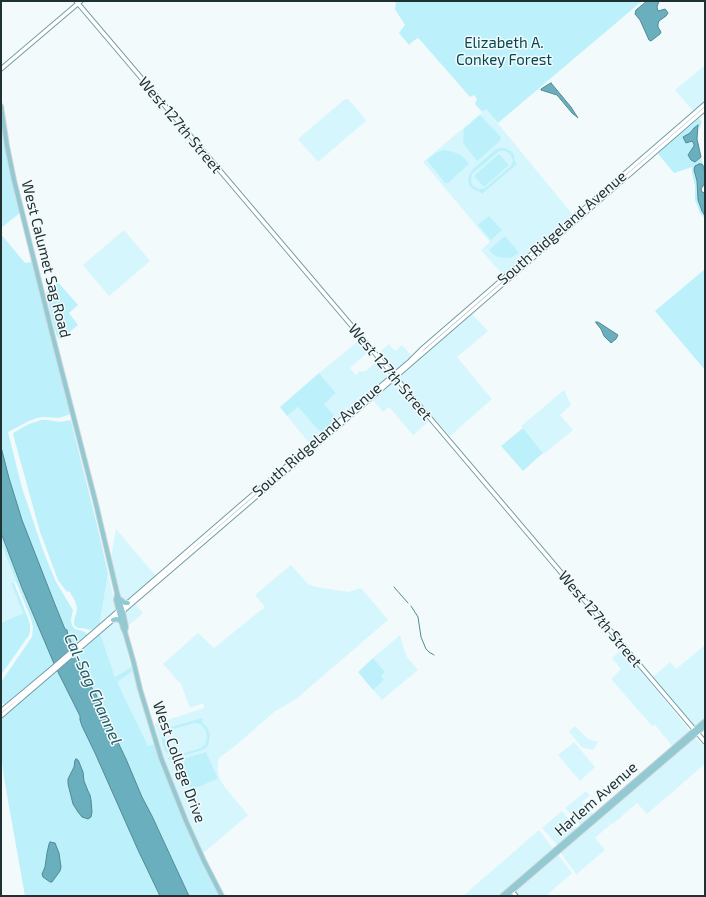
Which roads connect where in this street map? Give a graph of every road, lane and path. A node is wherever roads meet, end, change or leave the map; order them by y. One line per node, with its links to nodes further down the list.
1 (78, 2): 2 (main road); 6 (main road, West 127th Street)
2 (1, 69)
3 (705, 104): 6 (main road, South Ridgeland Avenue)
4 (1, 106): 7 (main road, West Calumet Sag Road)
5 (705, 109): 6 (main road, South Ridgeland Avenue)
6 (394, 376): 10 (main road, South Ridgeland Avenue); 11 (main road, South Ridgeland Avenue); 21 (main road, West 127th Street)
7 (73, 416): 8 (main road, West College Drive)
8 (117, 593): 9 (main road, West College Drive); 11 (main road, West College Drive)
9 (119, 599): 10 (main road); 11 (main road, West College Drive)
10 (128, 603): 11 (main road, South Ridgeland Avenue)
11 (121, 611): 12 (main road, South Ridgeland Avenue); 13 (main road, West College Drive); 14 (main road, West College Drive); 15 (main road, South Ridgeland Avenue)
12 (113, 620): 13 (main road); 15 (main road, South Ridgeland Avenue)
13 (122, 623): 14 (main road, West College Drive)
14 (125, 632): 24 (main road, West College Drive)
15 (81, 645): 16 (main road, South Ridgeland Avenue)
16 (51, 671): 17 (main road, South Ridgeland Avenue); 18 (main road, South Ridgeland Avenue)
17 (1, 711)
18 (1, 716)
19 (705, 721): 21 (main road, Harlem Avenue)
20 (705, 726): 21 (main road, Harlem Avenue)
21 (696, 731): 22 (main road, West 127th Street); 23 (main road, Harlem Avenue)
22 (705, 742)
23 (511, 890): 25 (main road, Harlem Avenue); 26 (main road, Harlem Avenue); 27 (main road)
24 (222, 896)
25 (502, 896)
26 (506, 896)
27 (516, 896)

